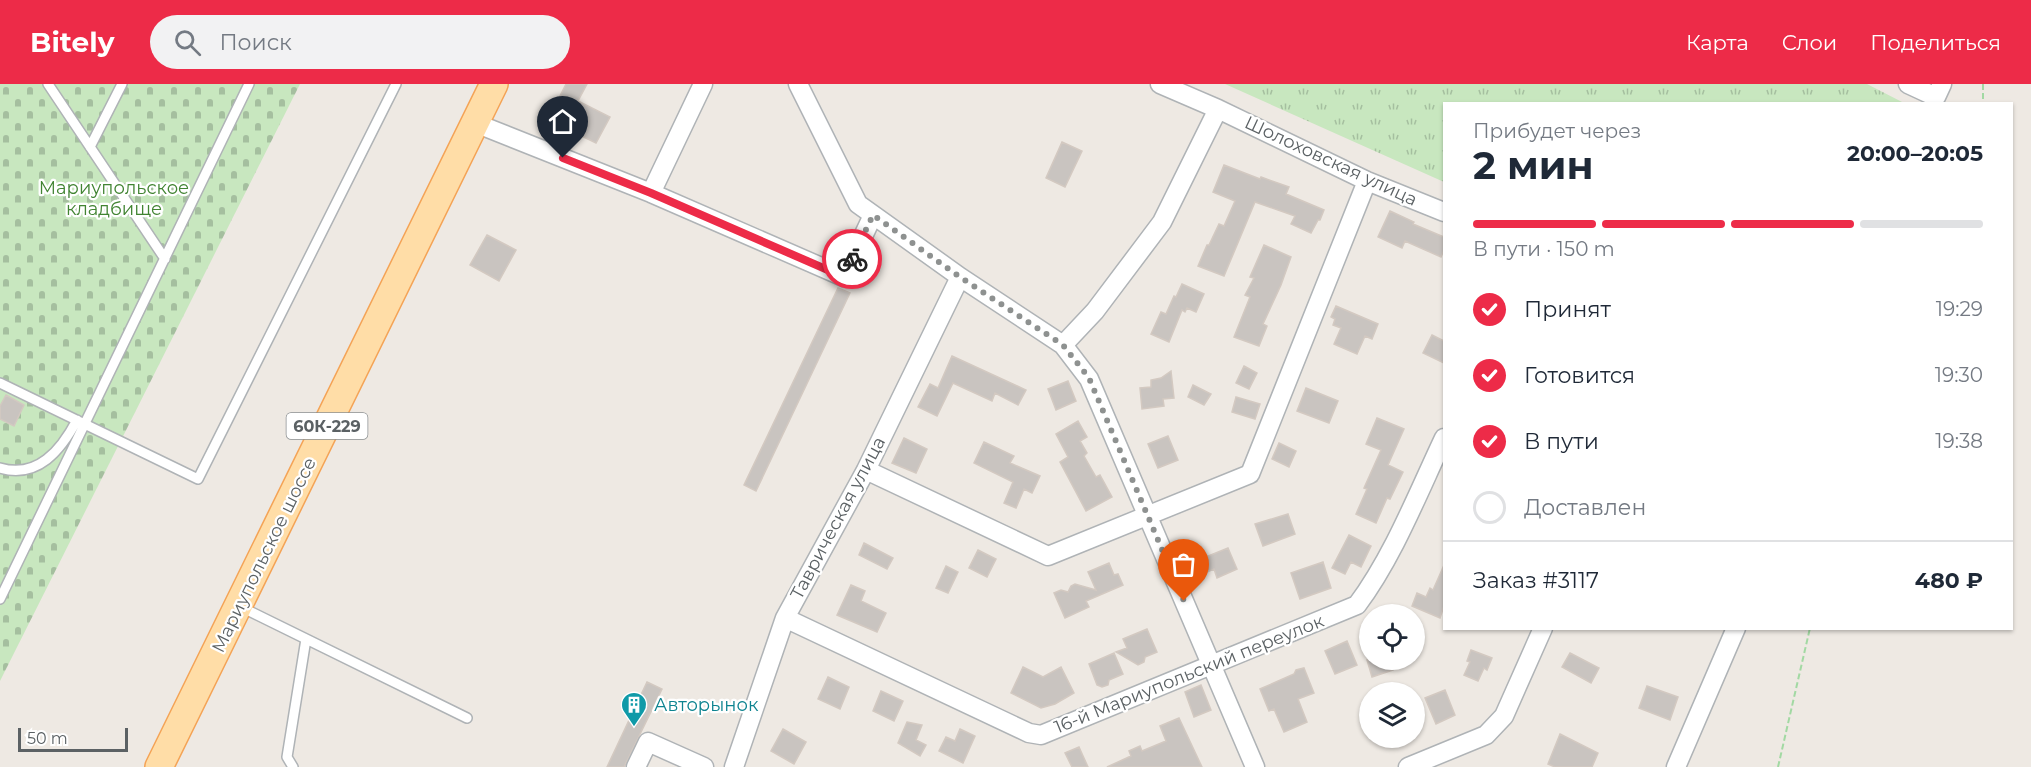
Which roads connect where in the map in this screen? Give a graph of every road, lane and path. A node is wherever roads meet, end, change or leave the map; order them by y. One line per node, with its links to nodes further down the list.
1 (48, 84): 15 (lane)
2 (122, 84): 15 (lane)
3 (249, 84): 20 (lane)
4 (396, 84): 24 (lane)
5 (494, 84): 14 (main road, Мариупольское шоссе / 60К-229)
6 (703, 84): 17 (street)
7 (798, 84): 19 (street)
8 (1160, 84): 13 (street, Шолоховская улица)
9 (1908, 84): 11 (street)
10 (1983, 84): 12 (path)
11 (1939, 91)
12 (1983, 102)
13 (1218, 109): 16 (street, Шолоховская улица); 22 (street)
14 (475, 123): 17 (street); 30 (main road, Мариупольское шоссе / 60К-229)
15 (90, 147): 20 (lane)
16 (1367, 181): 18 (street, Шолоховская улица); 28 (street)
17 (651, 193): 19 (street)
18 (1443, 212)
19 (873, 215): 21 (street)
20 (165, 259): 24 (lane)
21 (960, 277): 22 (street); 27 (street, Таврическая улица)
22 (1063, 345): 28 (street)
23 (0, 383): 24 (lane)
24 (81, 422): 26 (lane); 29 (lane)
25 (1443, 440): 36 (street, 16-й Мариупольский переулок)
26 (0, 468)
27 (866, 470): 28 (street); 31 (street, Таврическая улица)
28 (1148, 515): 36 (street)
29 (0, 599)
30 (239, 606): 35 (lane); 38 (main road, Мариупольское шоссе / 60К-229)
31 (785, 618): 36 (street, 16-й Мариупольский переулок); 42 (street, Таврическая улица)
32 (1542, 630): 44 (street)
33 (1735, 630): 45 (street)
34 (1810, 630): 46 (path)
35 (306, 639): 37 (lane); 39 (lane)
36 (1210, 665): 43 (street)
37 (467, 718)
38 (159, 767)
39 (293, 767)
40 (636, 767): 41 (street)
41 (704, 767)
42 (734, 767)
43 (1255, 767)
44 (1408, 767)
45 (1676, 767)
46 (1778, 767)

